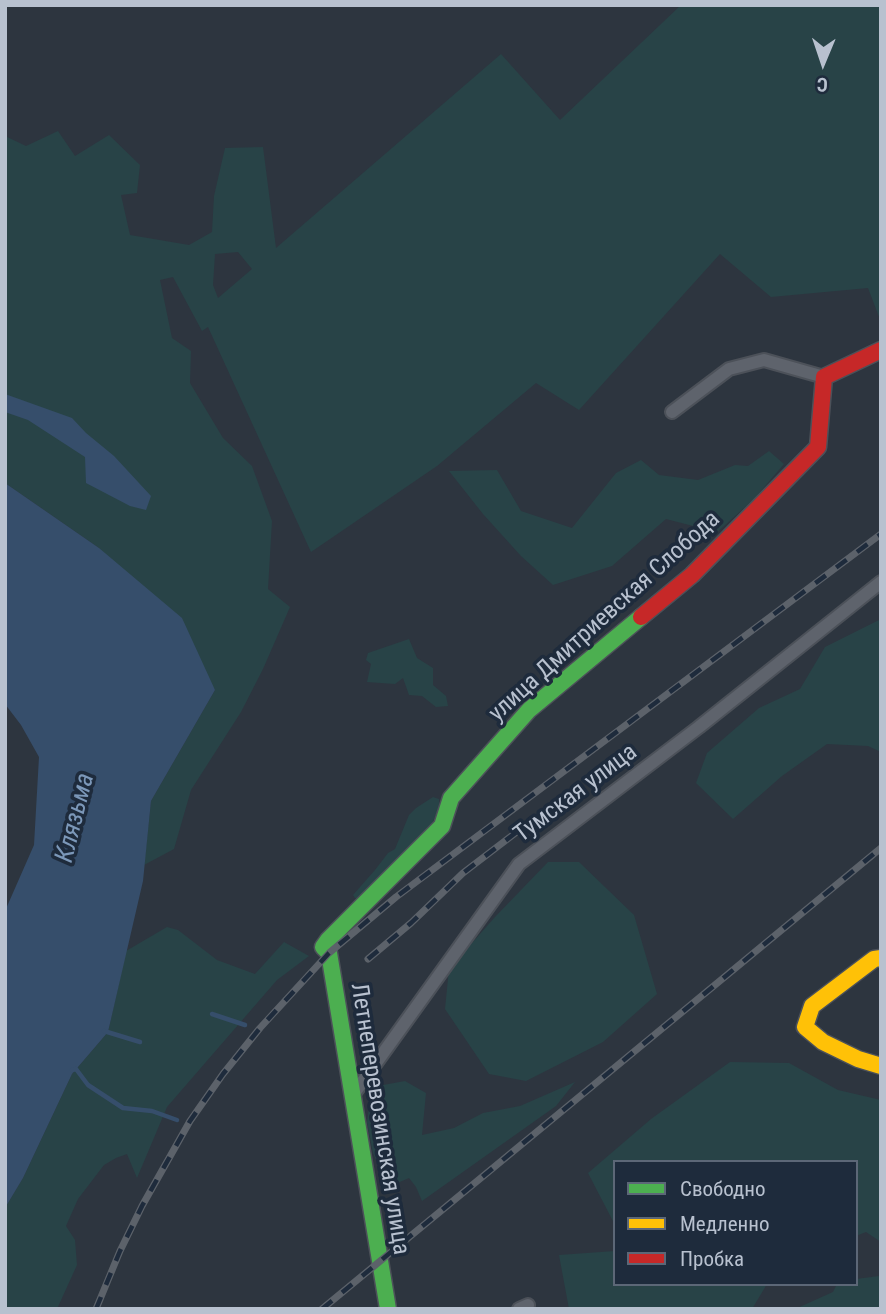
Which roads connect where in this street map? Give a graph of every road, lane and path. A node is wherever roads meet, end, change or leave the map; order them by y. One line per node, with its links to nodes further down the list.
1 (881, 350): 2 (street)
2 (824, 377): 3 (street); 5 (street, улица Дмитриевская Слобода)
3 (672, 412)
4 (881, 582): 8 (street, Тумская улица)
5 (328, 940): 8 (street, Летнеперевозинская улица)
6 (881, 958): 7 (street)
7 (881, 1066)
8 (354, 1095): 9 (street, Летнеперевозинская улица)
9 (388, 1309)

